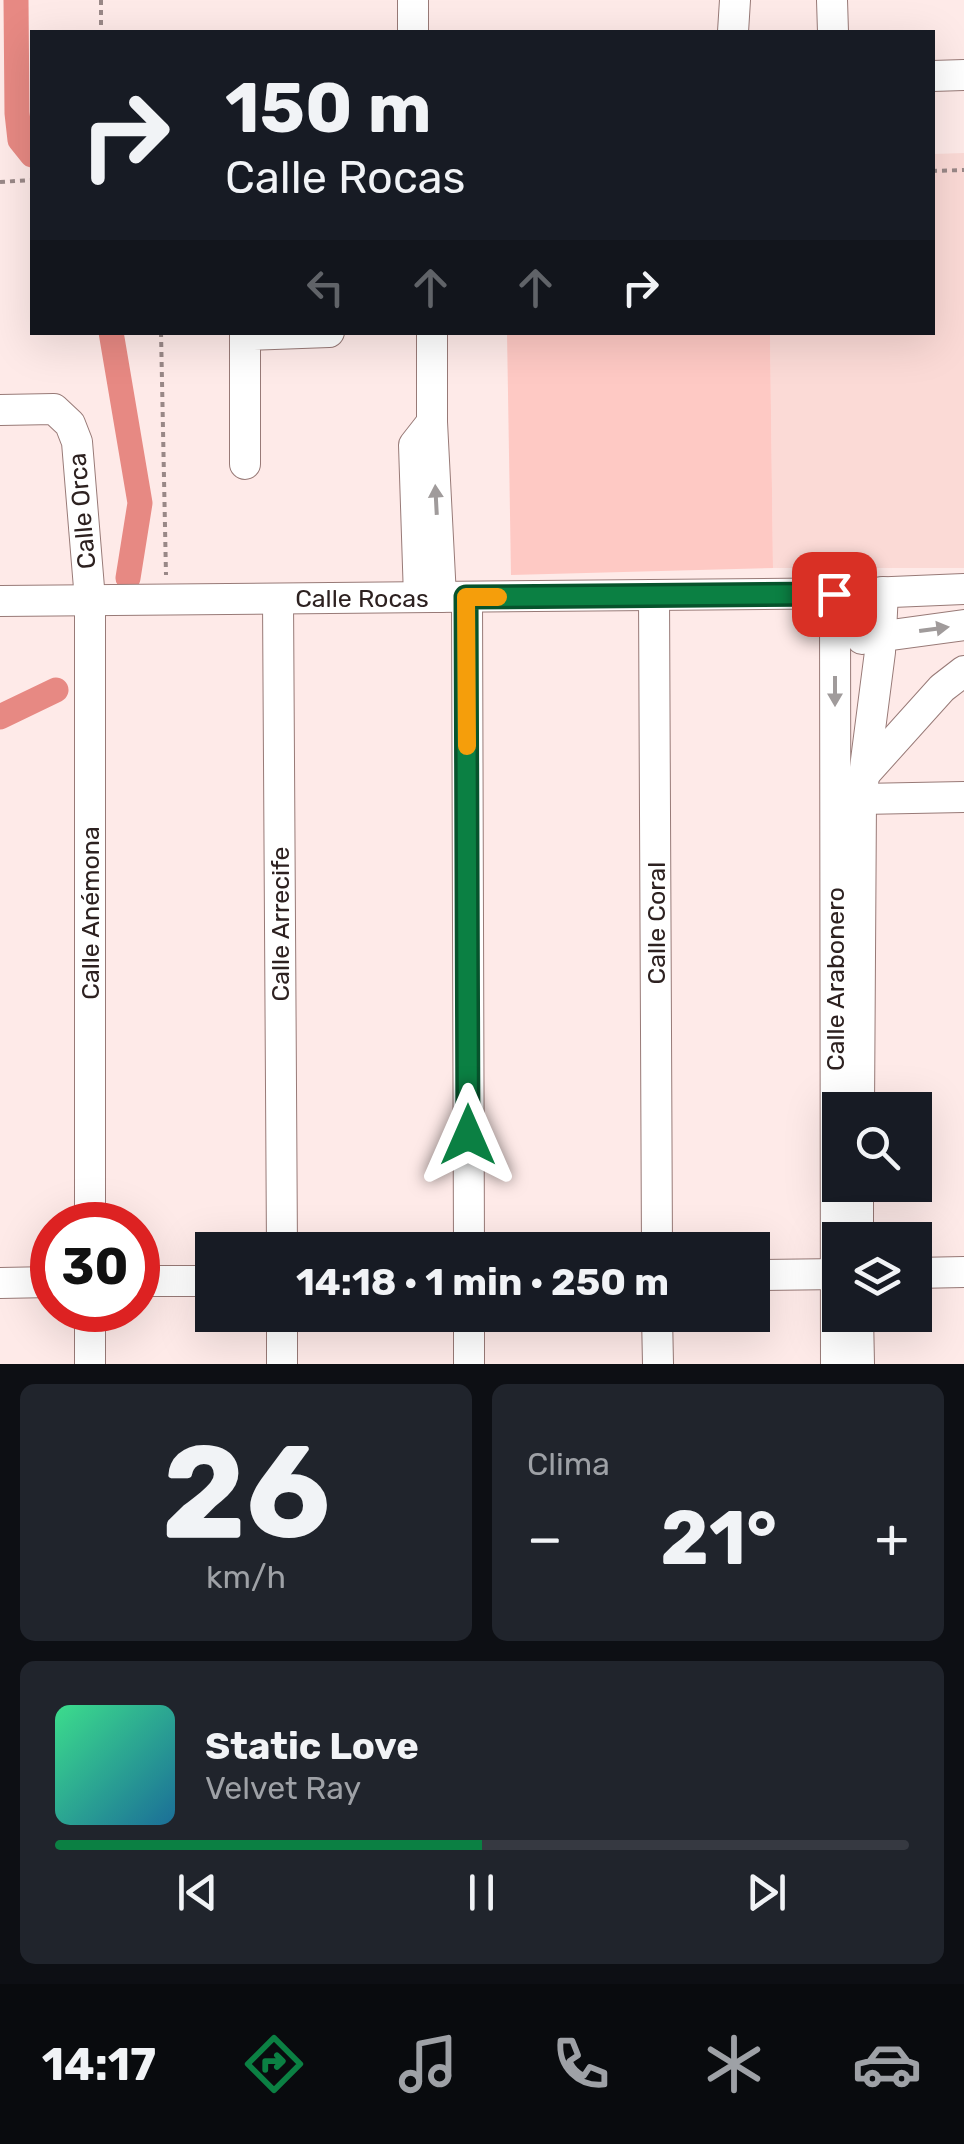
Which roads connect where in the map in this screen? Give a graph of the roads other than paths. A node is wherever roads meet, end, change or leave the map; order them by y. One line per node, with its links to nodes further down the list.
1 (413, 0): 4 (street)
2 (734, 0): 5 (street)
3 (832, 0): 6 (street)
4 (413, 30)
5 (734, 30)
6 (833, 30)
7 (935, 76): 8 (street)
8 (964, 76)
9 (244, 335): 12 (street)
10 (432, 335): 17 (street)
11 (0, 410): 19 (street, Calle Orca)
12 (245, 464)
13 (964, 589): 14 (street, Calle Rocas)
14 (883, 592): 15 (street, Calle Rocas); 22 (street, Calle Arabonero)
15 (834, 594): 16 (street, Calle Rocas); 23 (street, Calle Arabonero)
16 (654, 595): 17 (street, Calle Rocas); 32 (street, Calle Coral)
17 (442, 597): 18 (street, Calle Rocas); 31 (street)
18 (278, 599): 19 (street, Calle Rocas); 30 (street, Calle Arrecife)
19 (90, 600): 20 (street, Calle Rocas); 28 (street, Calle Anémona)
20 (0, 601)
21 (964, 625): 22 (street, one-way to 21)
22 (880, 636): 23 (street); 25 (street, Calle Arabonero)
23 (834, 642): 29 (street, Calle Arabonero, one-way to 29)
24 (964, 671): 25 (street)
25 (862, 788): 26 (street); 27 (street, Calle Arabonero)
26 (964, 797)
27 (859, 1092)
28 (90, 1202)
29 (838, 1222)
30 (282, 1232)
31 (468, 1232)
32 (657, 1232)
33 (964, 1272): 34 (street)
34 (932, 1273)
35 (770, 1274): 36 (street)
36 (822, 1274)
37 (195, 1280): 38 (street)
38 (160, 1281)
39 (30, 1282): 40 (street)
40 (0, 1283)
41 (90, 1332): 47 (street)
42 (282, 1332): 48 (street)
43 (469, 1332): 49 (street)
44 (657, 1332): 50 (street)
45 (837, 1332): 51 (street, Calle Arabonero)
46 (858, 1332): 52 (street)
47 (90, 1364)
48 (282, 1364)
49 (469, 1364)
50 (658, 1364)
51 (836, 1364)
52 (859, 1364)

